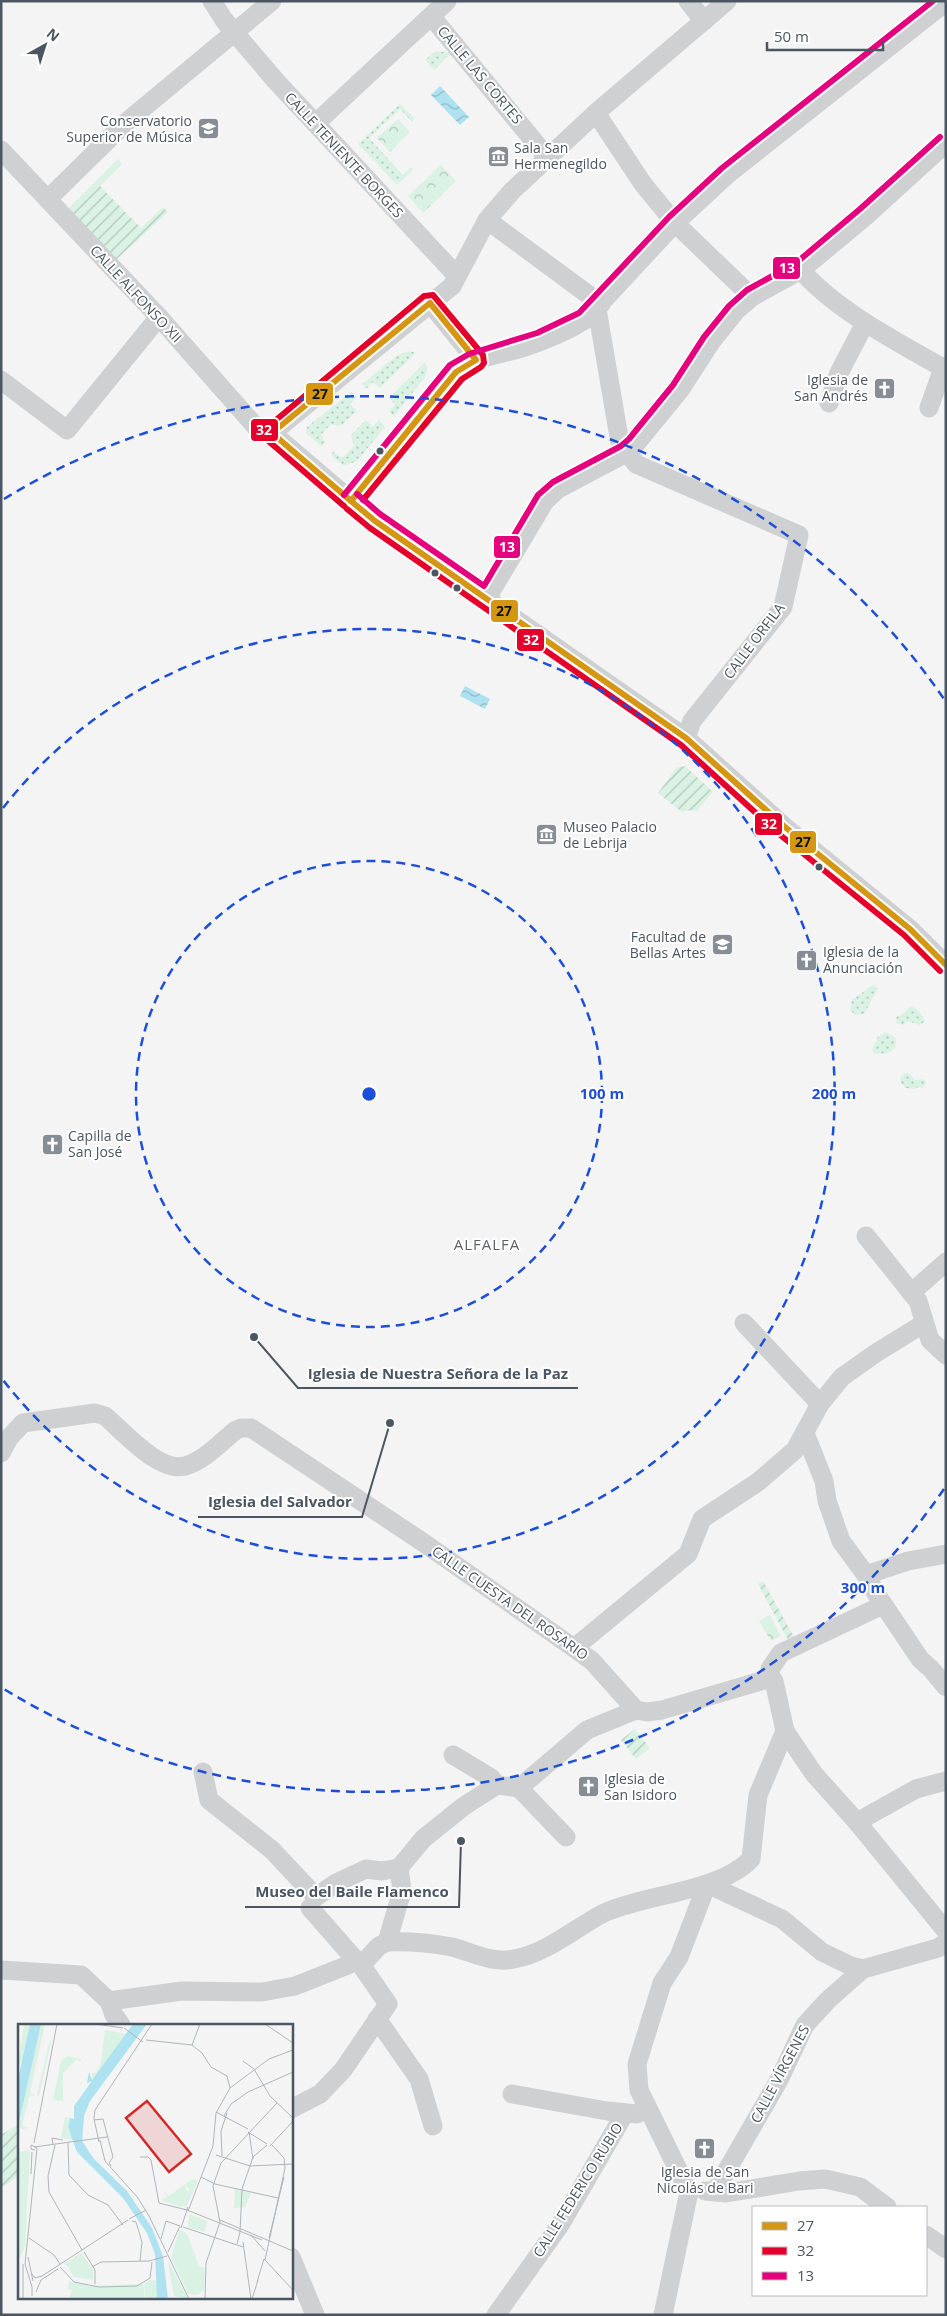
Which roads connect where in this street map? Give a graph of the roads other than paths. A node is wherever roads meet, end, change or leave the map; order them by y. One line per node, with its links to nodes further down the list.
1 (212, 1): 9 (street, CALLE TENIENTE BORGES)
2 (272, 1): 9 (street)
3 (447, 1): 7 (street)
4 (688, 1): 8 (street)
5 (727, 1): 8 (street)
6 (946, 2): 17 (street)
7 (431, 16): 11 (street); 14 (street, CALLE LAS CORTES)
8 (704, 21): 10 (street)
9 (234, 33): 11 (street, CALLE TENIENTE BORGES); 15 (street)
10 (596, 112): 14 (street); 17 (street)
11 (316, 123): 19 (street, CALLE TENIENTE BORGES)
12 (946, 143): 18 (street)
13 (1, 150): 15 (street, CALLE ALFONSO XII)
14 (548, 158): 16 (street)
15 (48, 198): 23 (street, CALLE ALFONSO XII)
16 (487, 220): 19 (street); 22 (street)
17 (675, 222): 20 (street); 22 (street)
18 (801, 270): 20 (street); 24 (street)
19 (454, 281): 21 (street)
20 (752, 297): 31 (street)
21 (430, 303): 25 (street); 30 (street)
22 (599, 307): 25 (street); 31 (street)
23 (159, 318): 27 (street); 30 (street, CALLE ALFONSO XII)
24 (865, 323): 26 (street); 28 (street)
25 (476, 360): 32 (street)
26 (944, 367): 29 (street)
27 (1, 380)
28 (828, 403)
29 (929, 408)
30 (272, 433): 32 (street, CALLE ALFONSO XII)
31 (626, 453): 33 (street); 34 (street, CALLE ORFILA)
32 (351, 501): 33 (street, CALLE ALFONSO XII)
33 (487, 598): 34 (street, CALLE ALFONSO XII)
34 (686, 738): 35 (street, CALLE ALFONSO XII)
35 (946, 966)
36 (866, 1236): 38 (street)
37 (946, 1262): 38 (street)
38 (911, 1292): 40 (street)
39 (744, 1324): 42 (street)
40 (923, 1324): 41 (street); 42 (street)
41 (946, 1355)
42 (820, 1404): 43 (street)
43 (805, 1433): 46 (street); 48 (street)
44 (1, 1453): 48 (street, CALLE CUESTA DEL ROSARIO)
45 (946, 1554): 46 (street)
46 (866, 1575): 47 (street)
47 (883, 1606): 49 (street); 50 (street)
48 (574, 1648): 52 (street, CALLE CUESTA DEL ROSARIO)
49 (939, 1666): 51 (street)
50 (771, 1678): 52 (street); 53 (street)
51 (946, 1687)
52 (636, 1710): 58 (street)
53 (785, 1731): 59 (street); 62 (street)
54 (453, 1754): 57 (street)
55 (203, 1772): 63 (street)
56 (946, 1781): 59 (street)
57 (497, 1785): 58 (street); 61 (street)
58 (519, 1788): 60 (street)
59 (857, 1822): 64 (street)
60 (566, 1837)
61 (399, 1868): 63 (street); 65 (street)
62 (707, 1884): 65 (street); 68 (street); 76 (street)
63 (313, 1903): 67 (street)
64 (946, 1931)
65 (387, 1942): 67 (street)
66 (946, 1942): 68 (street, CALLE VÍRGENES)
67 (359, 1962): 70 (street); 71 (street)
68 (863, 1969): 78 (street, CALLE VÍRGENES)
69 (1, 1970): 70 (street)
70 (109, 2001): 72 (street)
71 (383, 2011): 74 (street); 77 (street)
72 (120, 2024)
73 (512, 2094): 75 (street)
74 (292, 2108)
75 (625, 2113): 76 (street); 85 (street, CALLE FEDERICO RUBIO)
76 (648, 2114): 79 (street)
77 (433, 2126)
78 (715, 2191): 79 (street); 80 (street)
79 (688, 2192): 86 (street)
80 (886, 2206)
81 (927, 2236): 82 (street)
82 (946, 2249)
83 (292, 2259): 84 (street)
84 (315, 2315)
85 (496, 2315)
86 (663, 2315)

